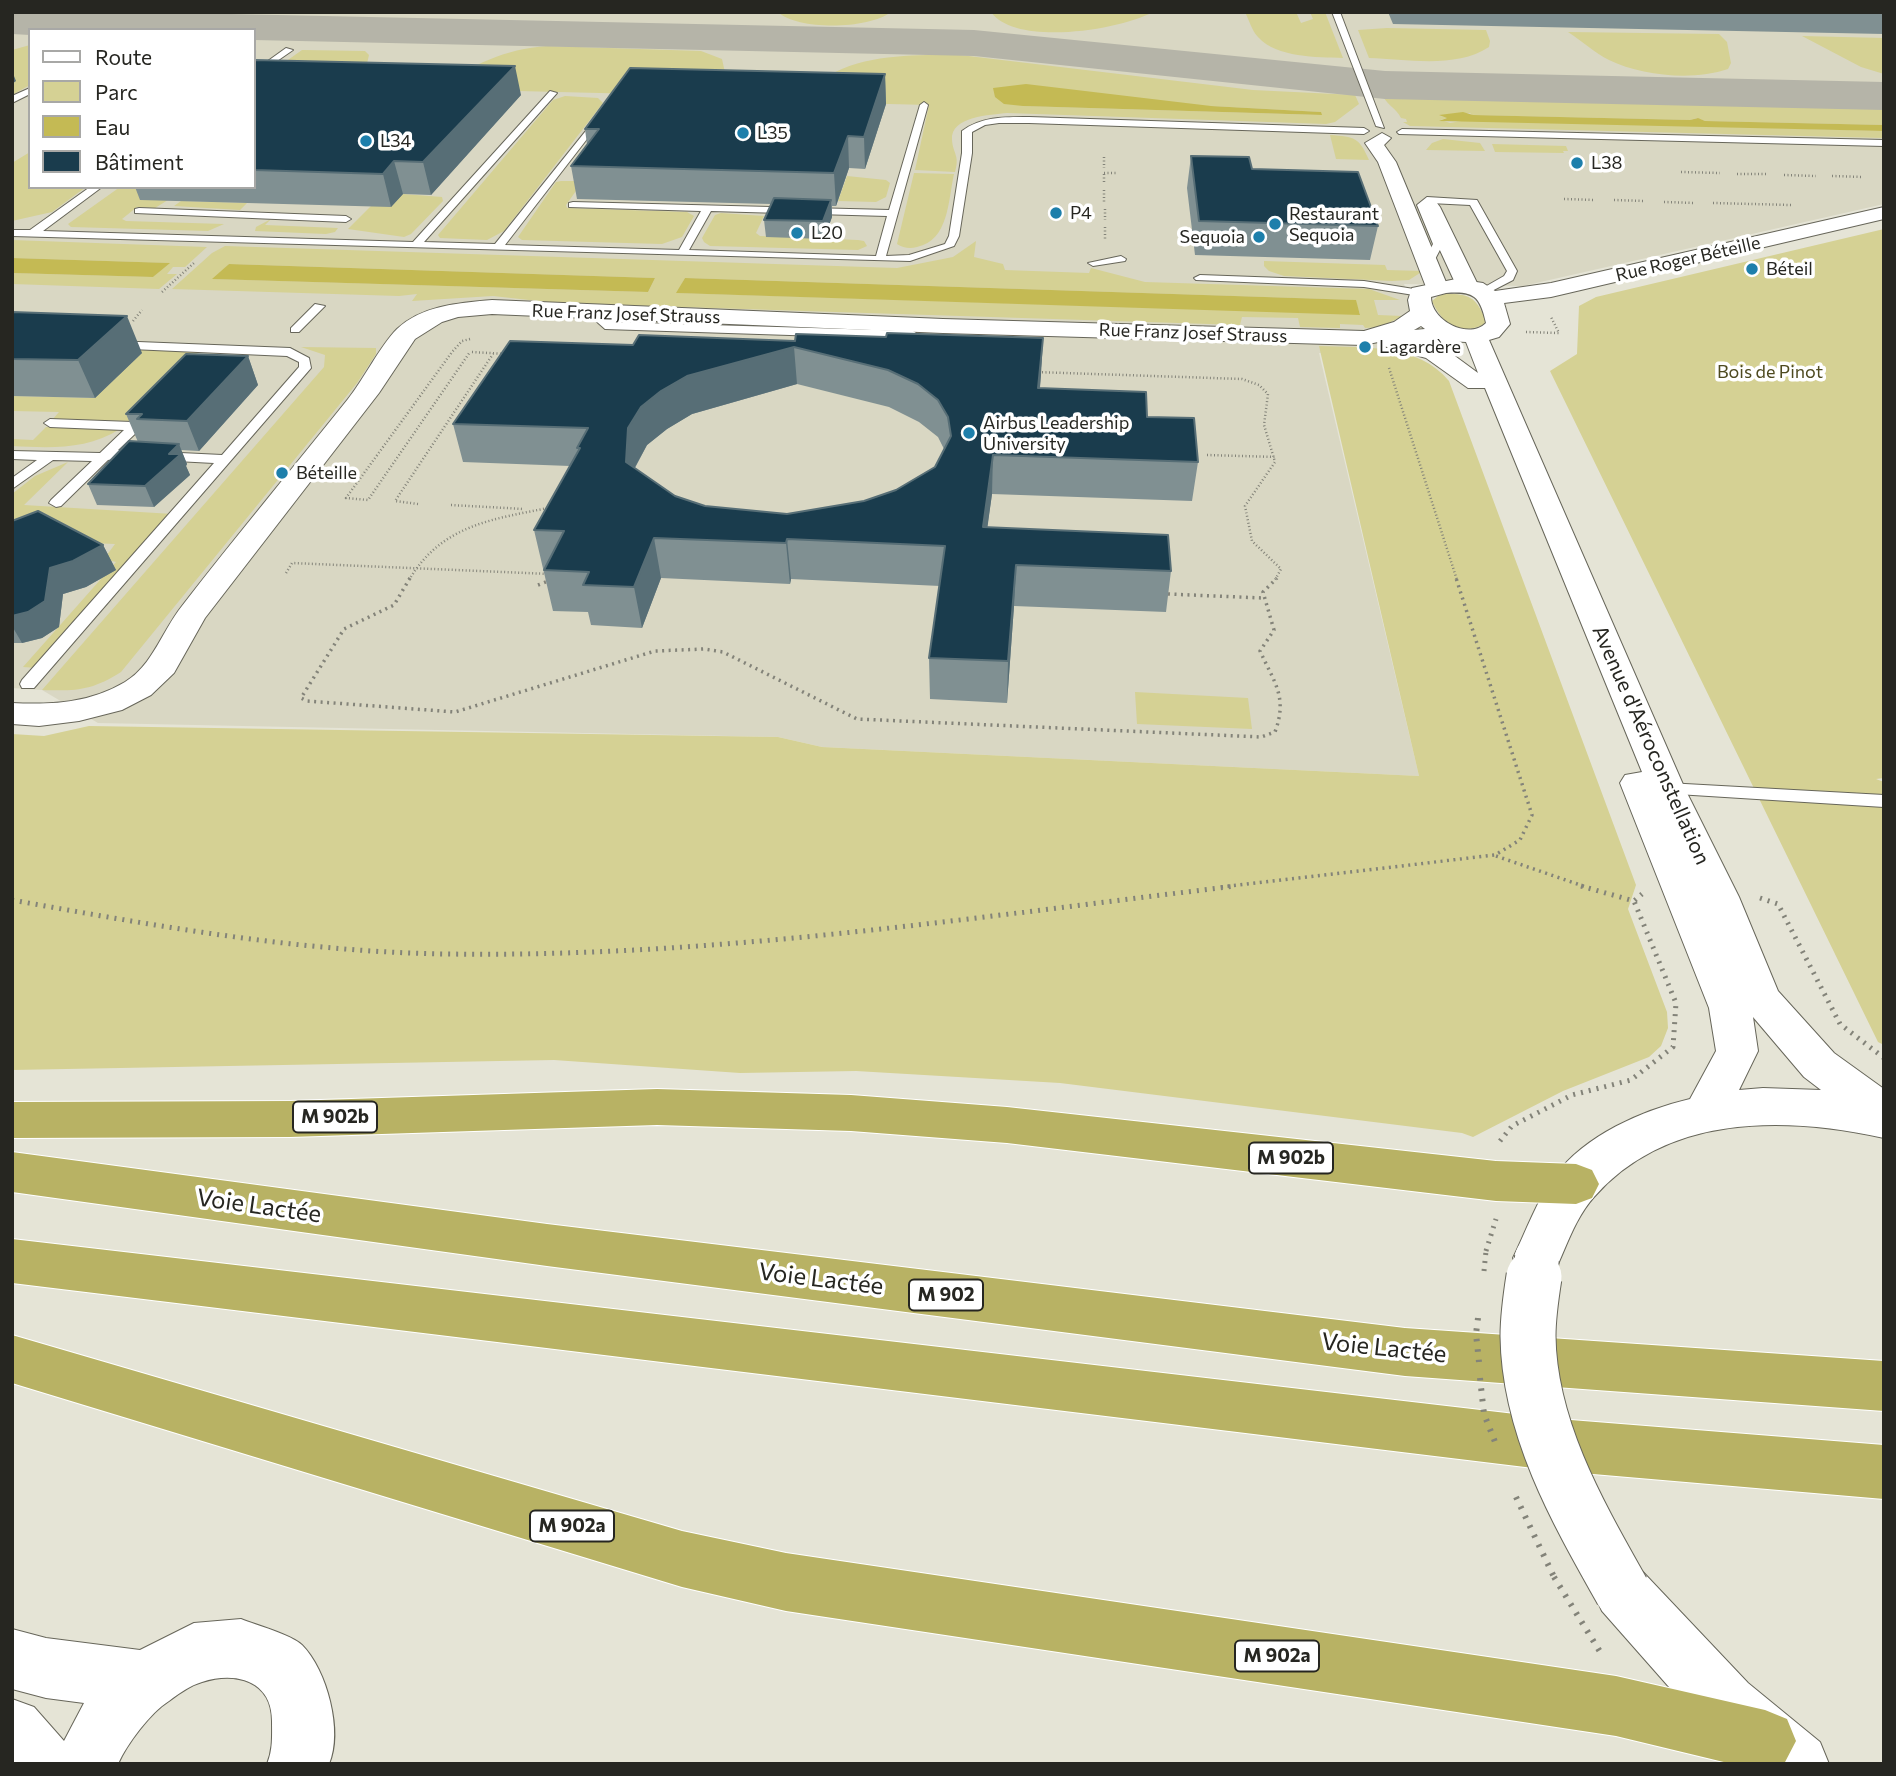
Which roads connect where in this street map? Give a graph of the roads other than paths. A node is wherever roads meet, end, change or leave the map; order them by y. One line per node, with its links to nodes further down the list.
1 (1336, 12): 9 (lane)
2 (289, 50): 3 (lane)
3 (256, 74)
4 (28, 91): 6 (lane)
5 (553, 93): 23 (lane)
6 (12, 100)
7 (924, 105): 16 (lane)
8 (608, 106): 24 (lane)
9 (1389, 140): 10 (lane); 26 (lane); 29 (street)
10 (1884, 143)
11 (94, 189): 21 (lane)
12 (1424, 192): 29 (lane); 31 (street); 31 (lane)
13 (573, 205): 14 (lane)
14 (707, 209): 16 (lane); 25 (lane)
15 (139, 211): 18 (lane)
16 (893, 214): 26 (lane)
17 (1884, 214): 31 (street, Rue Roger Béteille)
18 (249, 215): 19 (lane); 22 (lane)
19 (346, 219)
20 (12, 233): 21 (lane)
21 (32, 234): 22 (lane)
22 (222, 239): 23 (lane)
23 (416, 245): 24 (lane)
24 (498, 247): 25 (lane)
25 (682, 253): 26 (lane)
26 (880, 259)
27 (1121, 259): 28 (lane)
28 (1093, 263)
29 (1428, 263): 32 (street)
30 (1200, 278): 32 (lane)
31 (1480, 292): 32 (street, Rue Roger Béteille); 35 (street)
32 (1426, 298): 35 (street); 37 (street, Rue Franz Josef Strauss)
33 (319, 306): 34 (lane)
34 (295, 330)
35 (1461, 334): 37 (street); 38 (street, Avenue d'Aéroconstellation); 52 (street, Avenue d'Aéroconstellation)
36 (93, 345): 46 (lane)
37 (1377, 346): 38 (street); 51 (street, Rue Franz Josef Strauss)
38 (1477, 383): 54 (street, Avenue d'Aéroconstellation)
39 (162, 399): 41 (lane)
40 (50, 423): 41 (lane)
41 (135, 426): 44 (lane)
42 (12, 455): 43 (lane)
43 (50, 456): 44 (lane); 48 (lane)
44 (103, 457): 45 (lane); 49 (lane)
45 (170, 458): 46 (lane); 47 (lane)
46 (227, 459): 50 (lane)
47 (159, 472)
48 (12, 485)
49 (56, 503)
50 (28, 684)
51 (12, 713)
52 (1667, 789): 53 (lane); 55 (street, Avenue d'Aéroconstellation)
53 (1884, 801)
54 (1706, 1112): 57 (street); 59 (street)
55 (1884, 1114)
56 (12, 1120): 59 (highway, M 902b)
57 (1884, 1120)
58 (12, 1172): 62 (highway, Voie Lactée / M 902)
59 (1576, 1184): 67 (street, bridge)
60 (12, 1261): 63 (highway)
61 (12, 1359): 67 (highway, M 902a)
62 (1884, 1386)
63 (1884, 1472)
64 (12, 1659): 65 (street)
65 (145, 1681): 68 (street); 70 (street)
66 (12, 1729): 69 (street)
67 (1782, 1752)
68 (305, 1760)
69 (43, 1764)
70 (85, 1764)

